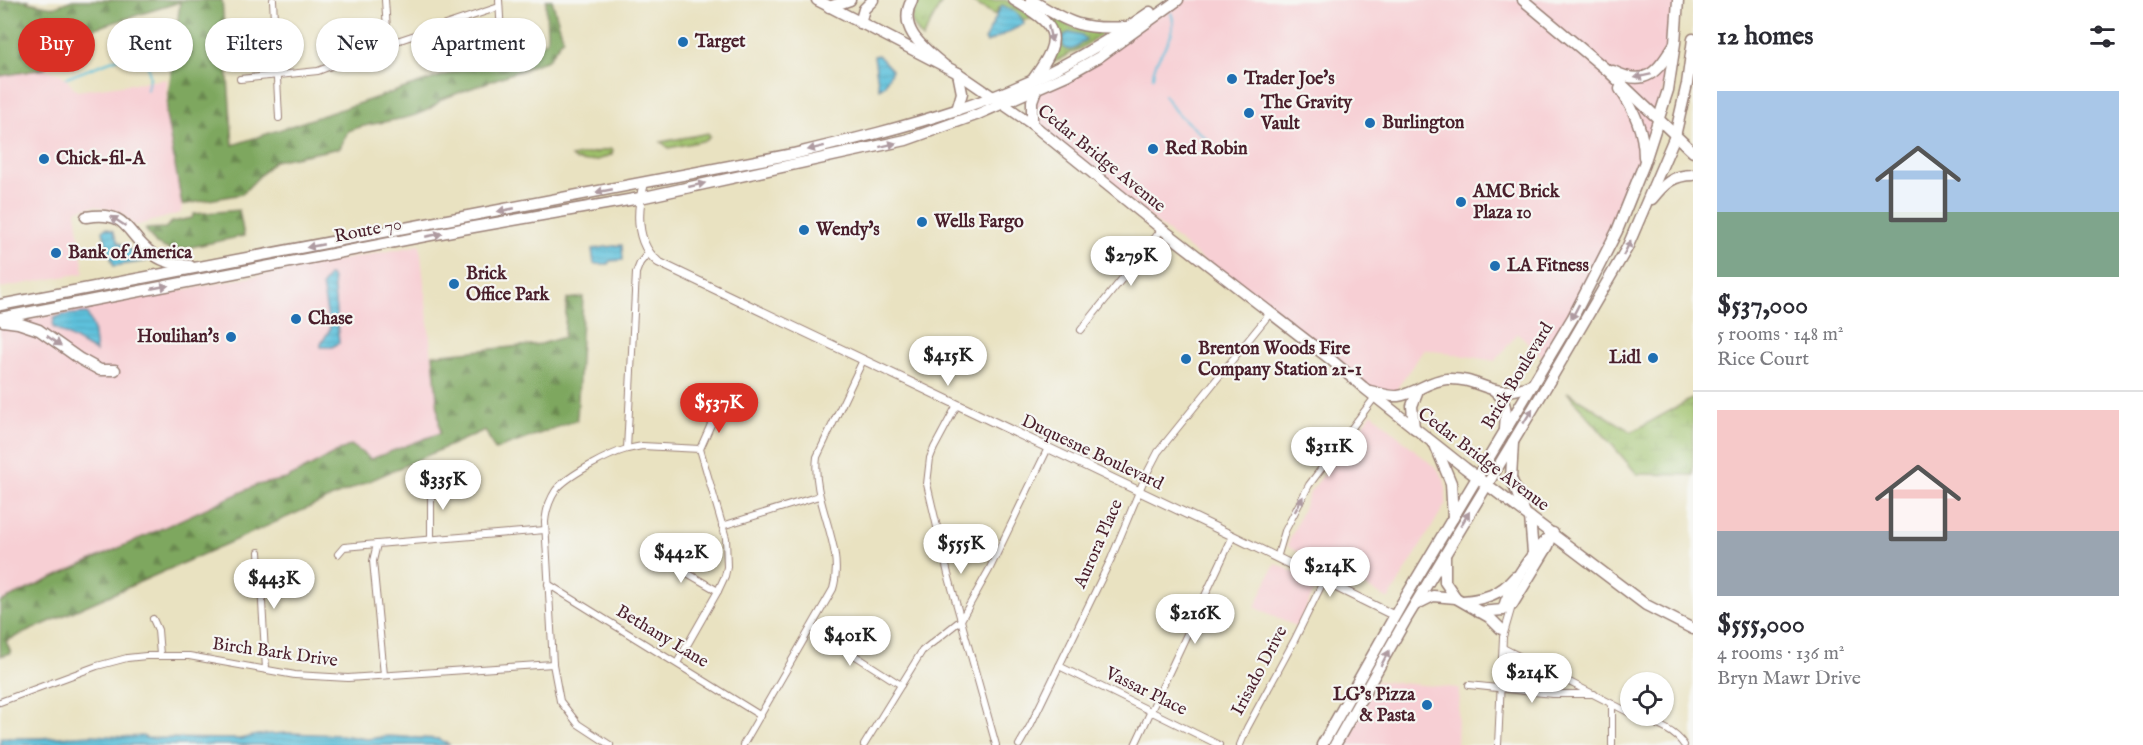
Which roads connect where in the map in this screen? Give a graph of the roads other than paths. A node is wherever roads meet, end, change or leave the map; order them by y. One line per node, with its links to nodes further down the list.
1 (273, 0): 27 (street)
2 (385, 0): 15 (street)
3 (817, 0): 14 (main road, Cedar Bridge Avenue)
4 (850, 0): 14 (main road)
5 (873, 0): 17 (main road)
6 (912, 0): 23 (main road)
7 (1014, 0): 29 (main road, one-way to 29)
8 (1031, 0): 18 (main road)
9 (1168, 0): 18 (main road)
10 (1179, 0): 29 (main road)
11 (1523, 0): 22 (main road)
12 (1678, 0): 21 (main road, Brick Boulevard)
13 (499, 3): 16 (street); 19 (street)
14 (829, 7): 17 (main road, Cedar Bridge Avenue)
15 (386, 18)
16 (500, 18)
17 (860, 23): 23 (main road, Cedar Bridge Avenue)
18 (1130, 27): 29 (main road)
19 (399, 40)
20 (1693, 42): 36 (main road, Brick Boulevard)
21 (1675, 43): 22 (main road, one-way to 22); 34 (main road, Brick Boulevard)
22 (1599, 63): 25 (main road)
23 (945, 66): 26 (main road, Cedar Bridge Avenue)
24 (316, 70): 27 (street)
25 (1608, 71): 34 (main road); 38 (main road)
26 (958, 73): 30 (main road, Cedar Bridge Avenue); 32 (main road)
27 (277, 75): 28 (street); 33 (street)
28 (240, 79)
29 (1034, 85): 30 (main road, Route 70); 31 (main road, Route 70); 35 (main road)
30 (993, 96): 31 (main road, Cedar Bridge Avenue); 32 (main road, Route 70)
31 (1004, 104): 35 (main road, Cedar Bridge Avenue); 41 (main road, Route 70, one-way to 31)
32 (957, 110): 40 (main road, Route 70, one-way to 40)
33 (279, 118)
34 (1660, 121): 36 (main road); 38 (main road, Brick Boulevard)
35 (1032, 124): 44 (main road, Cedar Bridge Avenue)
36 (1675, 136): 37 (main road); 42 (main road, Brick Boulevard)
37 (1693, 152)
38 (1644, 164): 53 (main road, Brick Boulevard, one-way to 53)
39 (1693, 175): 42 (main road)
40 (644, 183): 41 (street); 46 (main road, Route 70, one-way to 46)
41 (640, 198): 45 (street); 49 (main road, Route 70, one-way to 41)
42 (1642, 214): 61 (main road, Brick Boulevard, one-way to 42)
43 (86, 217): 46 (main road, one-way to 43)
44 (1162, 229): 48 (main road, Cedar Bridge Avenue); 50 (street)
45 (648, 253): 51 (street, Duquesne Boulevard); 64 (street)
46 (202, 267): 47 (main road, Route 70)
47 (0, 305)
48 (1271, 312): 56 (main road, Cedar Bridge Avenue); 68 (street, Aurora Place)
49 (0, 319): 52 (main road, one-way to 52)
50 (1081, 330)
51 (863, 360): 57 (street, Duquesne Boulevard); 69 (street)
52 (115, 370)
53 (1534, 382): 55 (main road); 60 (main road, Brick Boulevard)
54 (1418, 390): 55 (main road); 56 (main road); 59 (main road)
55 (1495, 391): 60 (main road)
56 (1371, 393): 59 (main road, Cedar Bridge Avenue); 83 (street, one-way to 56)
57 (957, 405): 63 (street, Duquesne Boulevard); 94 (street)
58 (717, 411): 65 (street)
59 (1414, 428): 62 (main road, Cedar Bridge Avenue)
60 (1506, 429): 66 (main road, Brick Boulevard)
61 (1513, 439): 66 (main road, Brick Boulevard); 70 (main road)
62 (1434, 444): 66 (main road, Cedar Bridge Avenue); 71 (main road)
63 (1048, 448): 68 (street, Duquesne Boulevard); 94 (street)
64 (627, 449): 65 (street); 73 (street)
65 (700, 449): 72 (street)
66 (1482, 480): 70 (main road, Cedar Bridge Avenue); 71 (main road, Brick Boulevard); 81 (main road, Brick Boulevard, one-way to 66)
67 (433, 482): 76 (street)
68 (1139, 491): 75 (street, Duquesne Boulevard); 102 (street, Aurora Place)
69 (819, 496): 72 (street); 95 (street)
70 (1528, 516): 74 (main road, Cedar Bridge Avenue); 79 (main road)
71 (1453, 518): 92 (main road, Brick Boulevard)
72 (722, 526): 87 (street)
73 (545, 530): 76 (street); 86 (street)
74 (1553, 534): 79 (main road); 90 (main road); 96 (main road, Cedar Bridge Avenue)
75 (1233, 536): 83 (street, Duquesne Boulevard); 112 (street)
76 (431, 539): 77 (street)
77 (377, 544): 80 (street); 104 (street)
78 (259, 552): 103 (street)
79 (1533, 553): 84 (main road)
80 (338, 554)
81 (1444, 554): 88 (main road); 89 (main road, Brick Boulevard)
82 (656, 555): 87 (street)
83 (1277, 558): 85 (street, Duquesne Boulevard)
84 (1521, 571): 88 (main road); 90 (main road)
85 (1324, 580): 92 (street, Duquesne Boulevard); 122 (street, Irisado Drive)
86 (548, 584): 100 (street, Bethany Lane); 101 (street)
87 (718, 591): 100 (street)
88 (1459, 599): 89 (main road); 91 (main road)
89 (1414, 606): 124 (main road, Brick Boulevard, one-way to 89)
90 (1508, 608): 91 (main road); 97 (street); 97 (street)
91 (1479, 612): 97 (main road)
92 (1395, 616): 123 (main road, Brick Boulevard)
93 (153, 620): 99 (street)
94 (961, 620): 105 (street); 118 (street)
95 (812, 628): 105 (street); 113 (street)
96 (1693, 629)
97 (1502, 633): 98 (street)
98 (1503, 648): 107 (street); 108 (street)
99 (160, 655): 103 (street, Birch Bark Drive); 109 (street, Birch Bark Drive)
100 (677, 663): 113 (street, Bethany Lane)
101 (553, 664): 104 (street, Birch Bark Drive); 115 (street)
102 (1059, 666): 112 (street, Vassar Place); 119 (street, Aurora Place)
103 (266, 669): 104 (street, Birch Bark Drive)
104 (384, 675)
105 (901, 685): 117 (street)
106 (1469, 685): 107 (street)
107 (1502, 688): 108 (street); 125 (street)
108 (1595, 693): 110 (street)
109 (0, 702)
110 (1612, 704): 111 (street); 126 (street)
111 (1620, 708)
112 (1151, 711): 120 (street); 121 (street, Vassar Place)
113 (761, 716): 116 (street)
114 (1658, 726): 127 (street)
115 (610, 745)
116 (743, 745)
117 (864, 745)
118 (996, 745)
119 (1019, 745)
120 (1135, 745)
121 (1219, 745)
122 (1240, 745)
123 (1323, 745)
124 (1335, 745)
125 (1498, 745)
126 (1612, 745)
127 (1684, 745)

